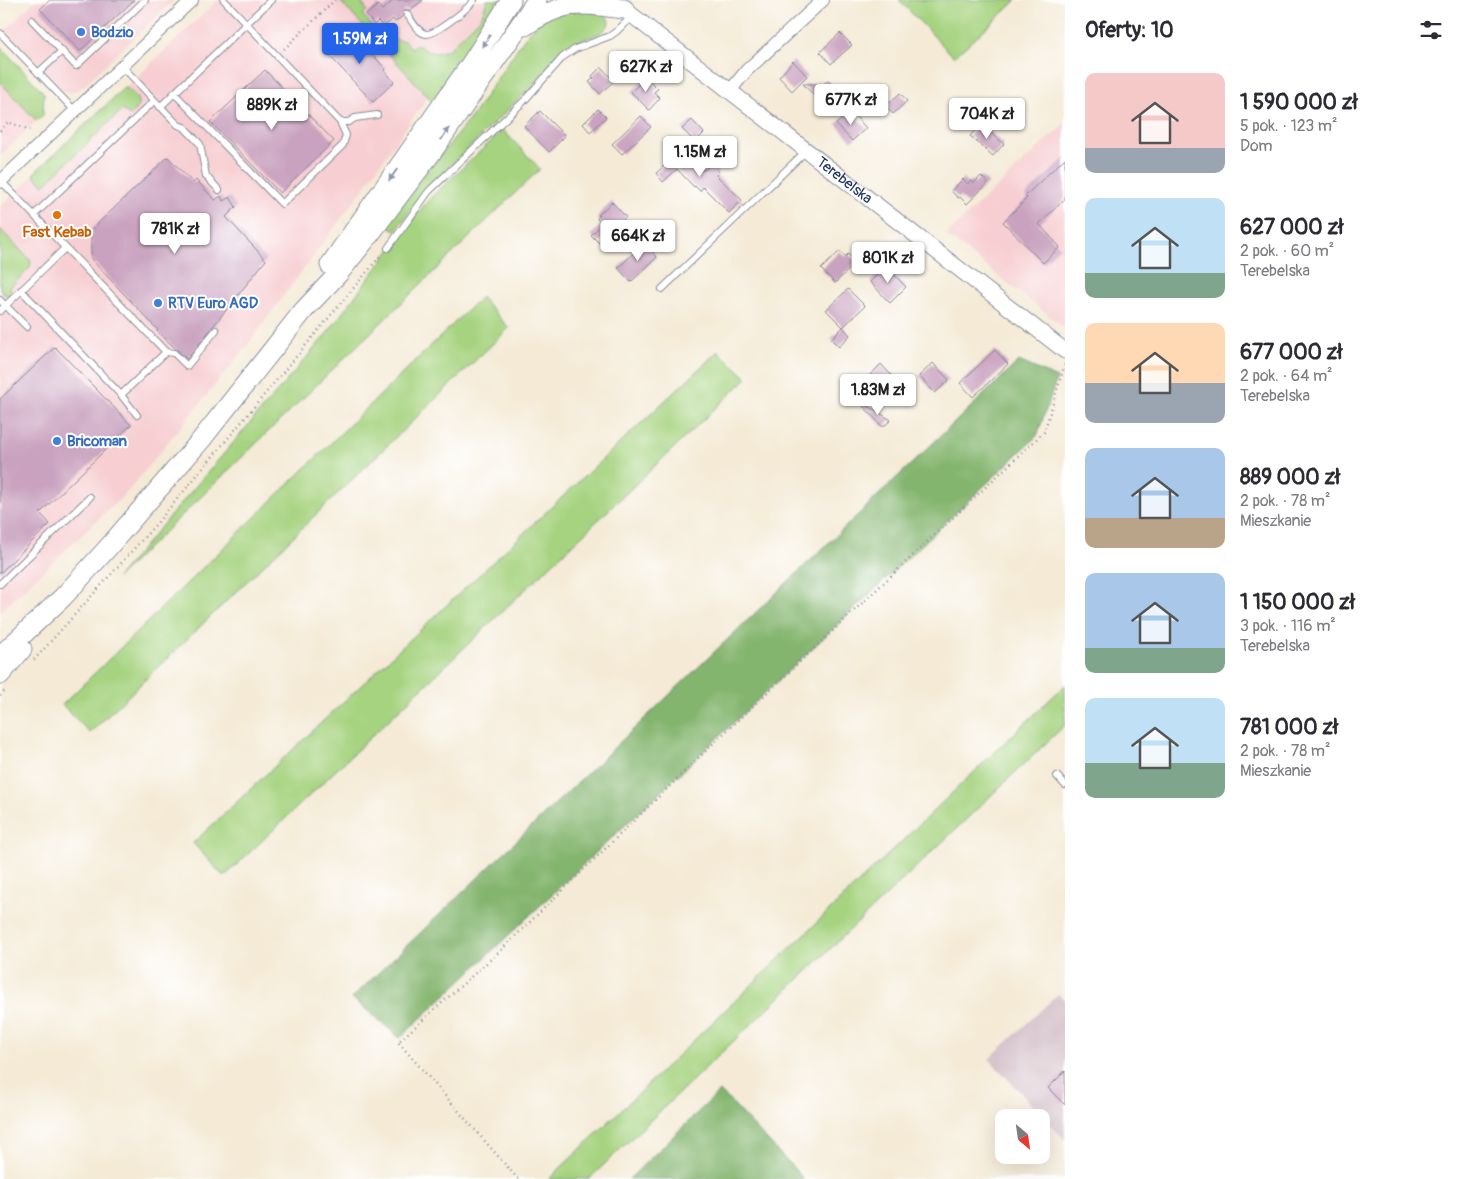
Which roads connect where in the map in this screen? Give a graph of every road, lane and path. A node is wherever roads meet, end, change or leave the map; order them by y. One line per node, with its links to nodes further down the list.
1 (145, 0): 17 (lane)
2 (192, 0): 19 (street)
3 (224, 0): 14 (lane)
4 (271, 0): 14 (lane)
5 (335, 0): 18 (path)
6 (474, 0): 12 (lane)
7 (511, 0): 40 (main road, one-way to 40)
8 (537, 0): 16 (main road)
9 (605, 0): 11 (street, Terebelska)
10 (823, 0): 21 (street)
11 (625, 8): 16 (main road); 21 (street, Terebelska); 35 (lane)
12 (407, 14)
13 (32, 20): 17 (lane)
14 (246, 24): 18 (lane); 22 (lane)
15 (0, 33): 20 (lane)
16 (512, 36): 40 (main road, one-way to 16)
17 (62, 51): 20 (lane)
18 (277, 56): 27 (lane)
19 (122, 66): 23 (lane); 25 (street)
20 (38, 74): 25 (lane)
21 (729, 92): 30 (street, Terebelska)
22 (174, 93): 24 (lane); 27 (lane)
23 (154, 101): 24 (lane); 33 (lane)
24 (160, 107): 32 (lane)
25 (75, 111): 31 (street)
26 (377, 115): 27 (lane)
27 (340, 122)
28 (0, 130): 29 (path)
29 (30, 130)
30 (806, 151): 36 (lane); 43 (street, Terebelska)
31 (0, 181): 33 (lane)
32 (219, 190)
33 (34, 215): 34 (lane)
34 (65, 248): 37 (lane); 44 (lane)
35 (388, 248): 52 (path)
36 (662, 289)
37 (21, 290): 39 (lane); 46 (lane)
38 (0, 300): 39 (lane)
39 (3, 308): 41 (lane)
40 (304, 310): 50 (main road)
41 (27, 328)
42 (216, 330): 44 (lane)
43 (1065, 351)
44 (166, 352): 46 (lane)
45 (1065, 362): 57 (path)
46 (121, 395): 47 (lane)
47 (137, 415)
48 (90, 497): 49 (lane)
49 (0, 584)
50 (63, 597): 51 (main road); 53 (main road)
51 (0, 656)
52 (28, 667)
53 (6, 680): 54 (path)
54 (0, 696)
55 (1057, 776): 56 (lane)
56 (1065, 785)
57 (518, 1179)

